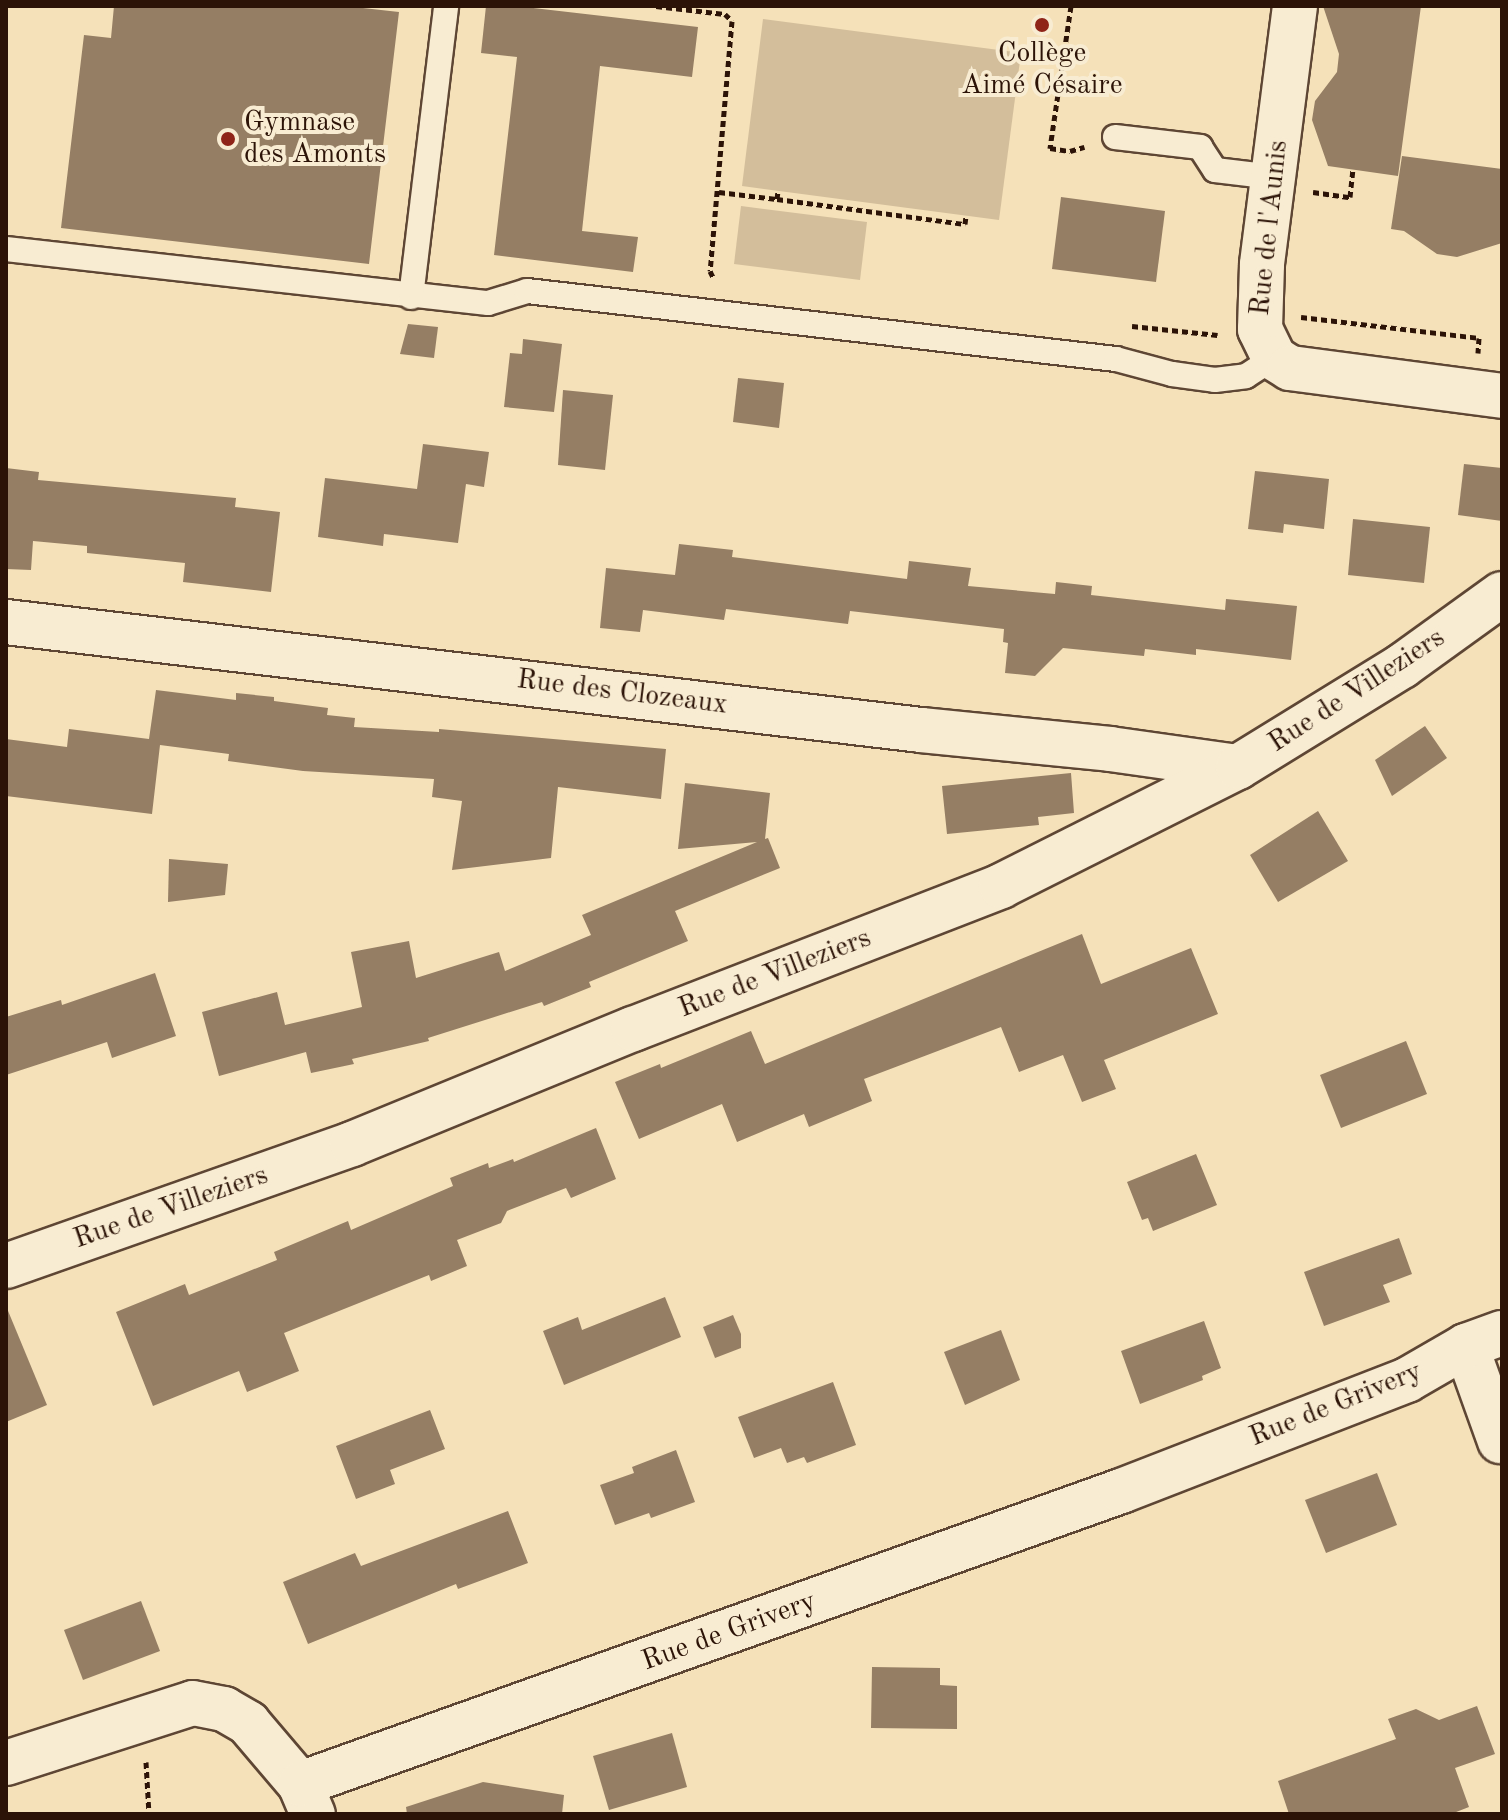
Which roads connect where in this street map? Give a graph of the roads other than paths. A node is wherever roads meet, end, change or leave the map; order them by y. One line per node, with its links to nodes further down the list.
1 (446, 6): 6 (lane)
2 (1295, 6): 4 (street, Rue de l'Aunis)
3 (1115, 137): 4 (lane)
4 (1273, 182): 7 (street, Rue de l'Aunis)
5 (6, 249): 6 (lane)
6 (411, 297): 7 (lane)
7 (1267, 344): 8 (street, Rue de l'Aunis)
8 (1489, 380)
9 (1502, 594): 11 (street, Rue de Villeziers)
10 (6, 622): 11 (street, Rue des Clozeaux)
11 (1238, 767): 12 (street, Rue de Villeziers)
12 (6, 1266)
13 (1484, 1340): 14 (street, Rue de Grivery); 16 (street, Rue de Grivery)
14 (1500, 1441)
15 (6, 1763): 16 (street, Rue de Grivery)
16 (306, 1799)

